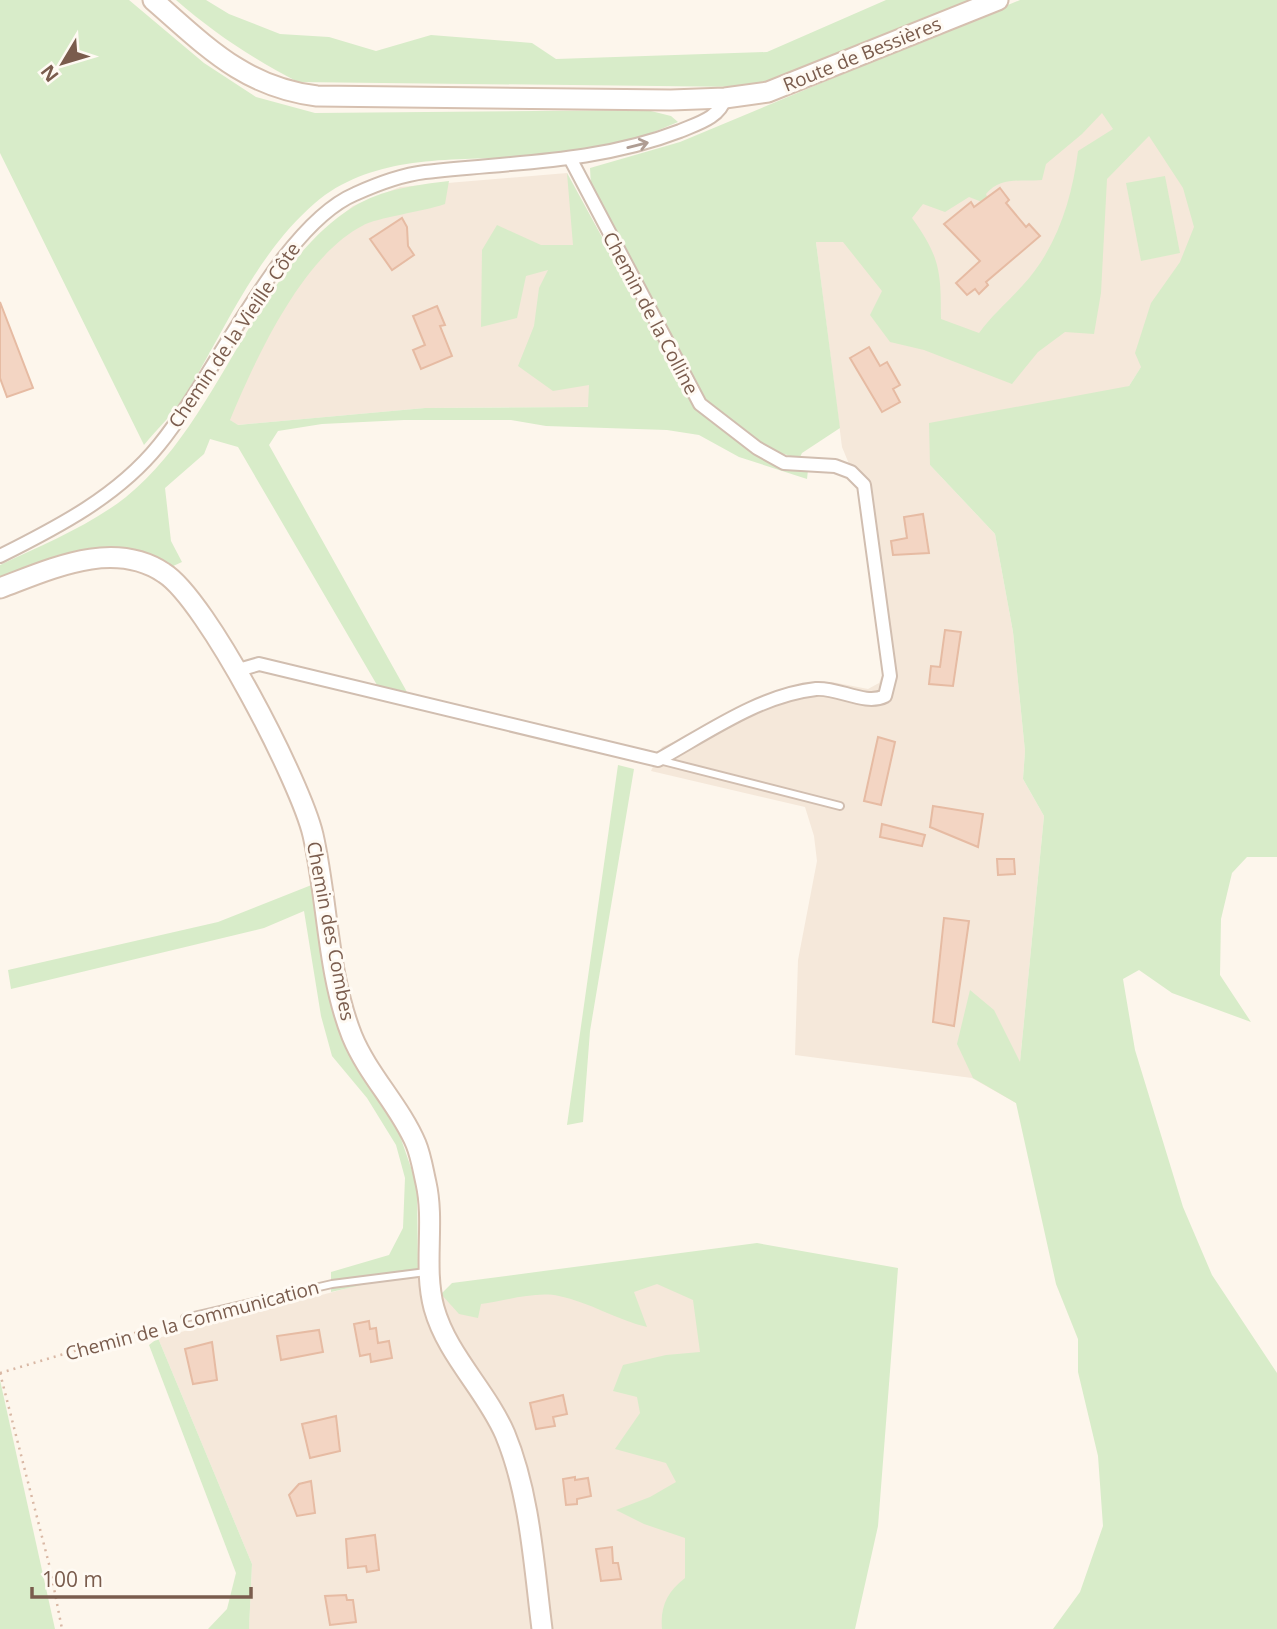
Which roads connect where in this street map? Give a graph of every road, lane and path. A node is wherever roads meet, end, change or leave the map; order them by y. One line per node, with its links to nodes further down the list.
1 (153, 0): 3 (street, Route de Bessières)
2 (998, 0): 3 (street, Route de Bessières)
3 (724, 98): 4 (street, Chemin de la Vieille Côte, one-way to 3)
4 (571, 160): 5 (street, Chemin de la Vieille Côte); 8 (street, Chemin de la Colline)
5 (0, 556)
6 (0, 588): 7 (street, Chemin des Combes)
7 (235, 671): 8 (street); 10 (street, Chemin des Combes)
8 (658, 760): 9 (lane)
9 (840, 806)
10 (428, 1272): 11 (lane, Chemin de la Communication); 14 (street, Chemin des Combes)
11 (185, 1318): 12 (path, Chemin de la Communication)
12 (0, 1373): 13 (path)
13 (62, 1629)
14 (542, 1629)

